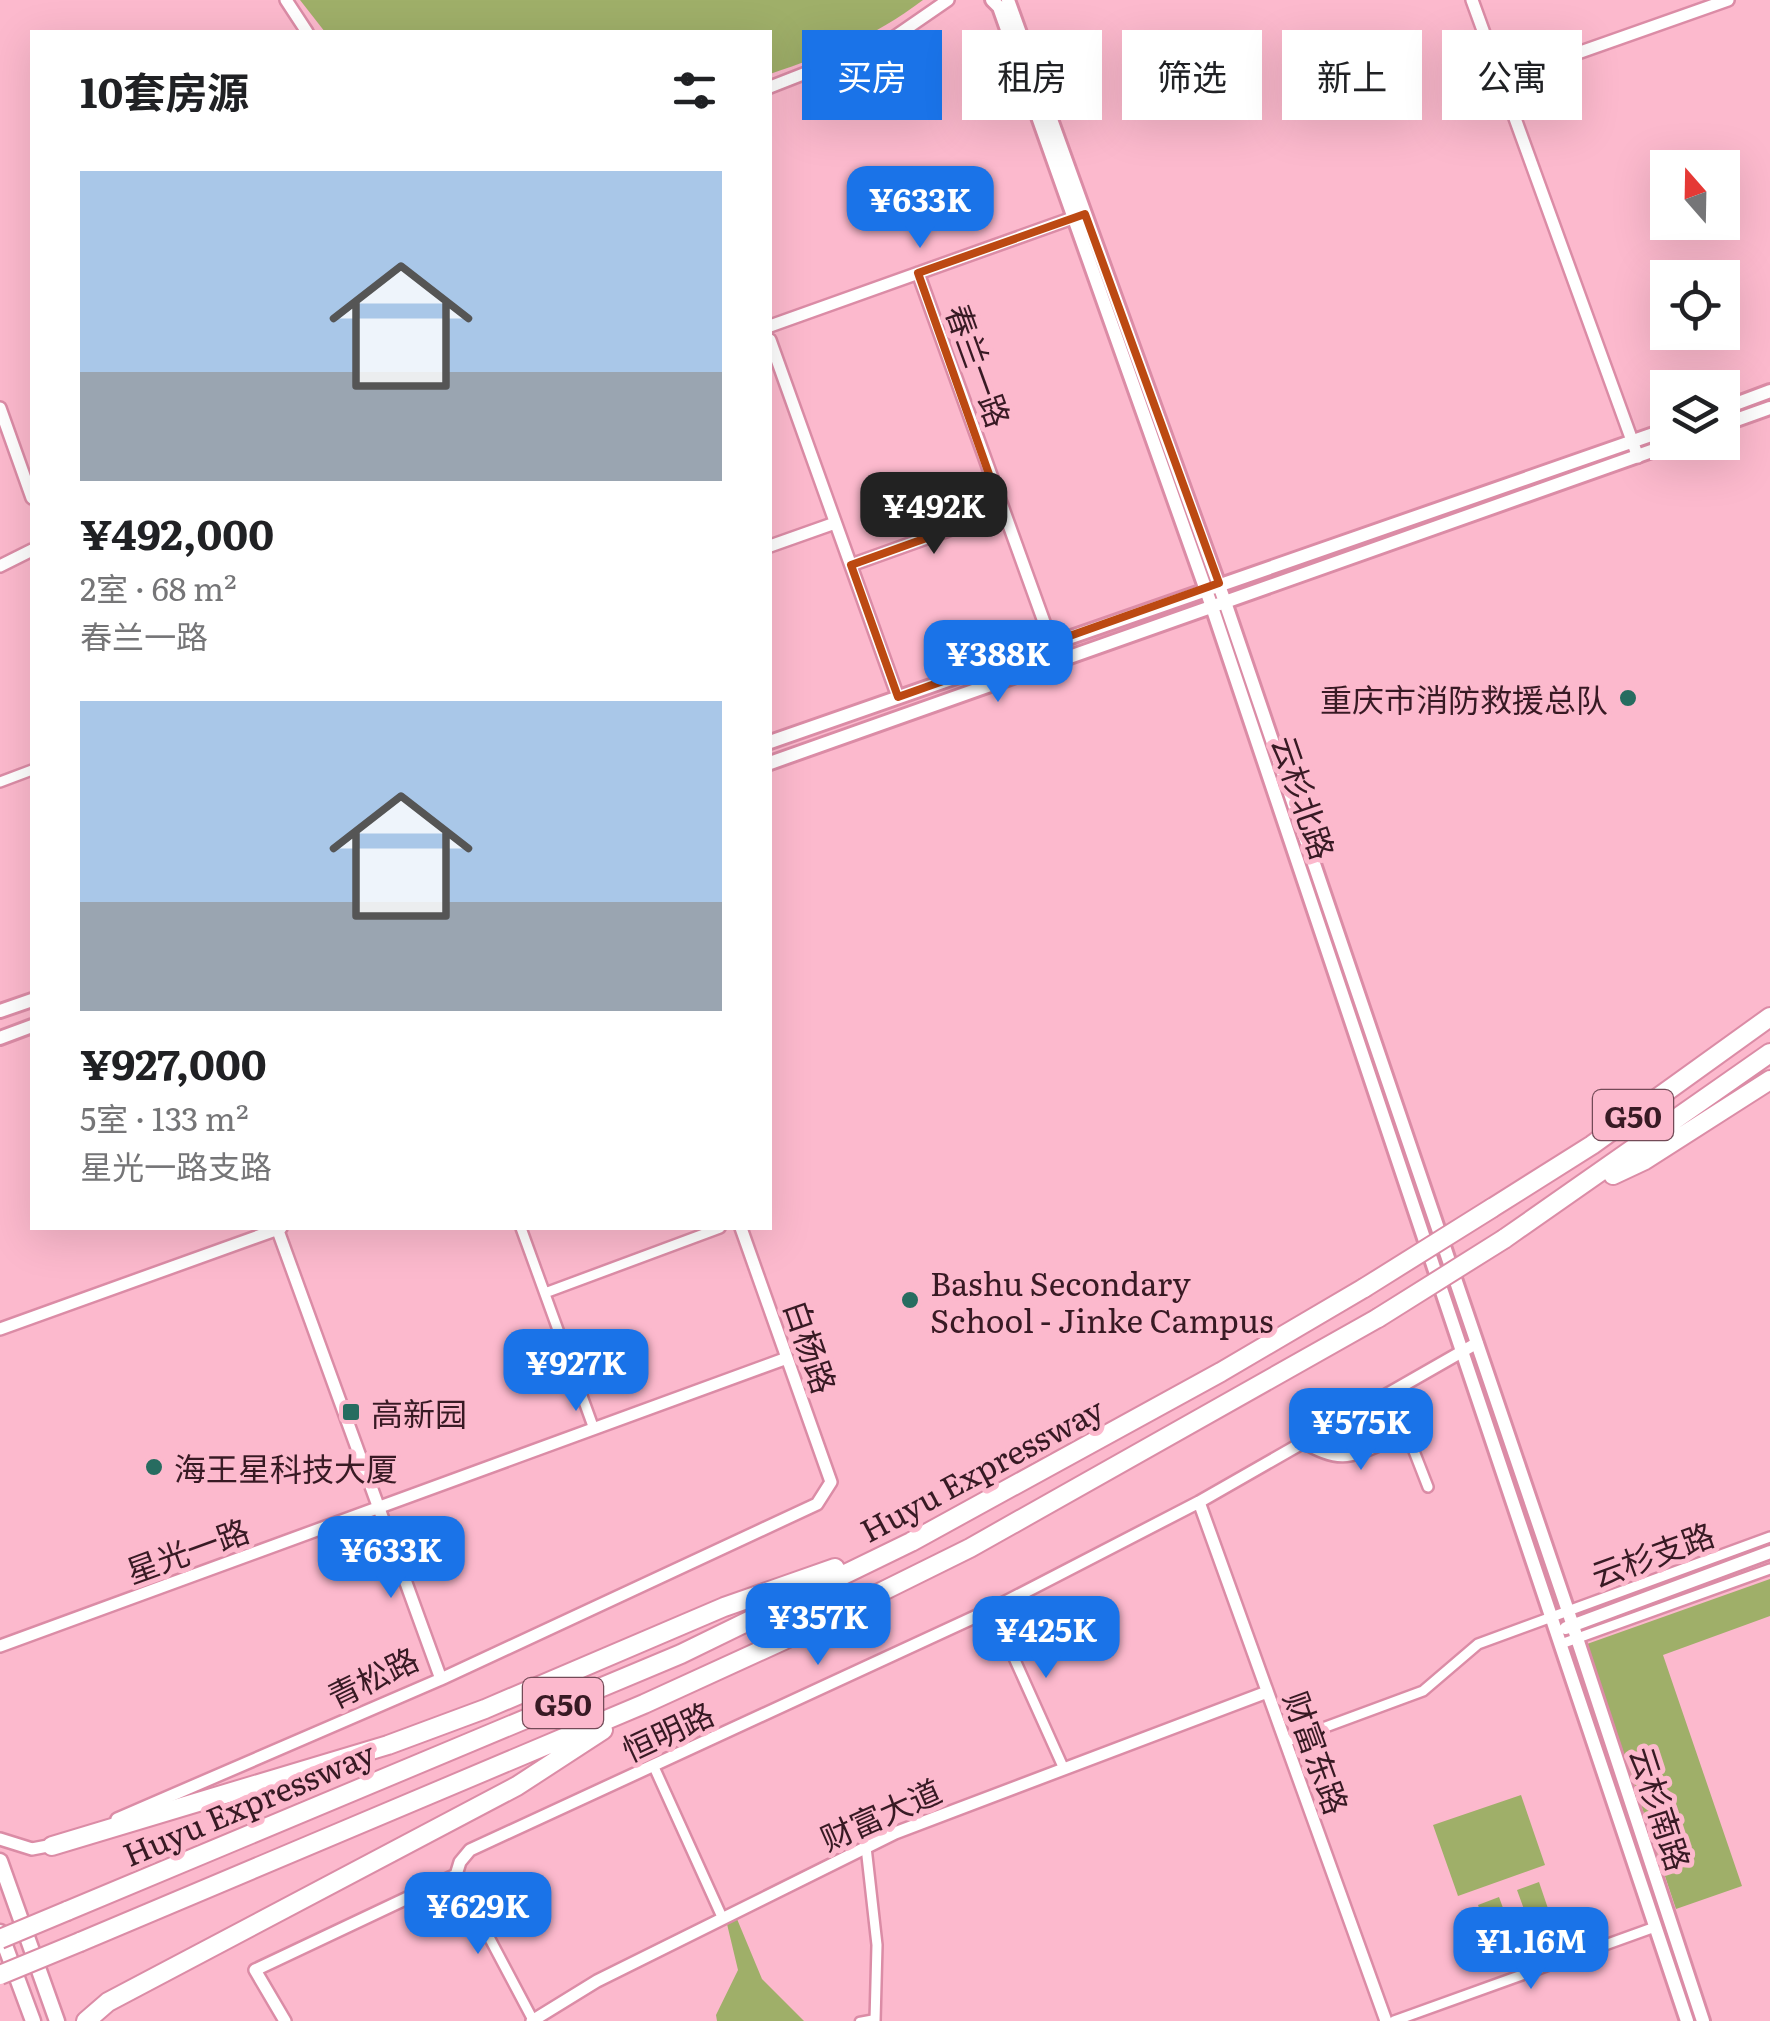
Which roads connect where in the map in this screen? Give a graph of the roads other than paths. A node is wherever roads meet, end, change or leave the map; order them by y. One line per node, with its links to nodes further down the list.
1 (286, 0): 7 (street)
2 (948, 0): 10 (street)
3 (992, 0): 12 (main road, 云杉北路)
4 (1008, 0): 12 (main road, 云杉北路)
5 (1472, 0): 8 (street)
6 (1728, 0): 9 (street)
7 (306, 30)
8 (1483, 30)
9 (1582, 51)
10 (772, 86)
11 (1516, 120): 22 (street)
12 (1079, 216): 13 (street); 32 (main road, 云杉北路)
13 (918, 273): 14 (street); 26 (street, 春兰一路)
14 (772, 325)
15 (772, 346): 27 (street)
16 (1770, 391): 17 (main road)
17 (1740, 402)
18 (0, 408): 25 (street)
19 (1770, 408): 20 (main road)
20 (1740, 419)
21 (1650, 436): 22 (main road)
22 (1633, 442): 24 (street); 32 (main road)
23 (1650, 452): 24 (main road)
24 (1638, 457): 33 (main road)
25 (30, 492)
26 (1002, 510): 31 (street); 34 (street, 春兰一路)
27 (835, 523): 28 (street); 31 (street)
28 (772, 545)
29 (30, 551): 30 (street)
30 (0, 566)
31 (851, 566): 35 (street)
32 (1212, 586): 33 (main road, 云杉北路); 34 (main road)
33 (1219, 605): 37 (main road); 55 (main road, 云杉北路); 56 (main road, 云杉北路)
34 (1052, 644): 35 (main road)
35 (898, 697): 36 (main road)
36 (772, 741)
37 (772, 763)
38 (30, 771): 39 (street)
39 (0, 782)
40 (30, 1001): 41 (main road)
41 (0, 1011)
42 (1770, 1016): 64 (highway, Huyu Expressway / G50, bridge)
43 (30, 1027): 44 (main road)
44 (0, 1038)
45 (1770, 1053): 47 (highway, Huyu Expressway / G50)
46 (1770, 1080): 47 (highway)
47 (1576, 1191): 73 (highway, Huyu Expressway / G50, bridge)
48 (272, 1230): 54 (street)
49 (279, 1230): 62 (street, 青松路)
50 (522, 1230): 53 (street)
51 (715, 1230): 53 (street)
52 (742, 1230): 57 (street, 白杨路)
53 (545, 1293): 58 (street)
54 (0, 1329)
55 (1478, 1343): 56 (street, 恒明路); 68 (main road, 云杉北路)
56 (1463, 1350): 59 (street, 恒明路); 69 (main road, 云杉北路)
57 (787, 1358): 58 (street, 星光一路); 71 (street, 白杨路)
58 (594, 1429): 62 (street, 星光一路)
59 (1302, 1442): 60 (street); 61 (street, 恒明路)
60 (1428, 1487)
61 (1199, 1502): 67 (street, 恒明路); 72 (street, 财富东路)
62 (379, 1508): 70 (street, 星光一路); 71 (street, 青松路)
63 (1770, 1537): 68 (street, 云杉支路)
64 (911, 1542): 78 (highway); 84 (highway, Huyu Expressway / G50, bridge)
65 (1770, 1552): 68 (main road)
66 (1770, 1569): 68 (street, 云杉支路)
67 (992, 1609): 75 (street, 恒明路); 76 (street)
68 (1573, 1625): 69 (main road); 96 (main road, 云杉南路)
69 (1556, 1630): 74 (street); 83 (main road, 云杉南路)
70 (0, 1646)
71 (441, 1680): 78 (street, 青松路)
72 (1267, 1692): 74 (street, 财富东路); 76 (street, 财富大道)
73 (644, 1704): 85 (highway, Huyu Expressway / G50, bridge); 90 (highway)
74 (1286, 1742): 93 (street, 财富东路)
75 (654, 1767): 81 (street, 恒明路); 82 (street)
76 (1064, 1769): 79 (street, 财富大道)
77 (0, 1840): 78 (street, 青松路)
78 (52, 1846)
79 (866, 1847): 82 (street, 财富大道); 87 (street)
80 (0, 1861): 89 (main road)
81 (456, 1875): 88 (street); 91 (street, 恒明路)
82 (722, 1917): 88 (street, 财富大道)
83 (1655, 1927): 94 (street); 95 (main road, 云杉南路)
84 (0, 1935): 86 (main road)
85 (0, 1975)
86 (30, 2018)
87 (875, 2019): 92 (street)
88 (533, 2020)
89 (57, 2021)
90 (86, 2021)
91 (285, 2021)
92 (859, 2021)
93 (1386, 2021)
94 (1394, 2021)
95 (1686, 2021)
96 (1703, 2021)

